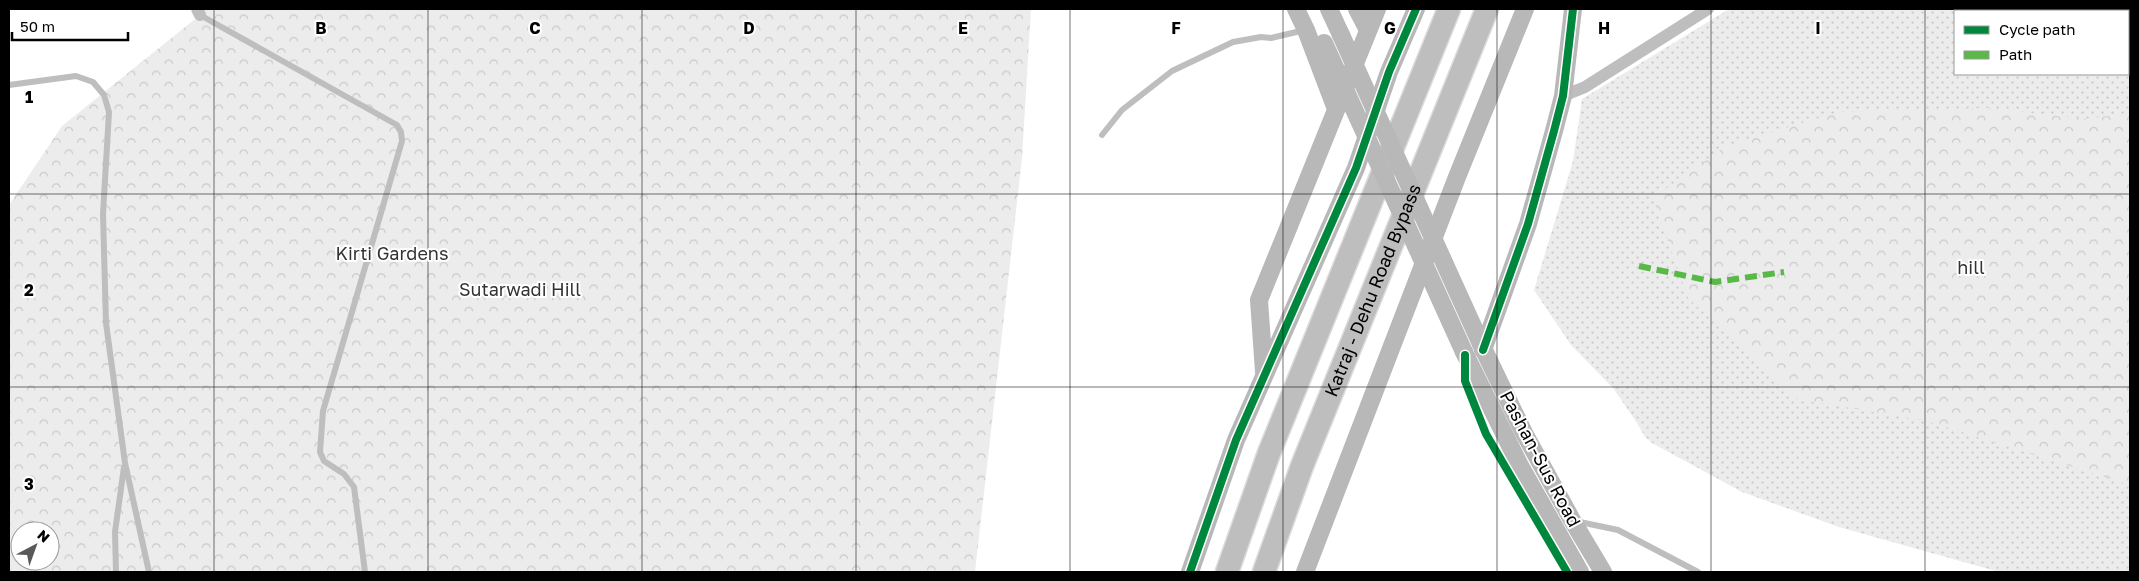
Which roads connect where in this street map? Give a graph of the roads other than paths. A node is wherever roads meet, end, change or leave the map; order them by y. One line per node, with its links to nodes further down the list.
1 (1296, 9): 13 (street)
2 (1308, 9): 30 (street, Pashan-Sus Road, bridge)
3 (1329, 9): 19 (street, Pashan-Sus Road, bridge)
4 (1357, 9): 14 (street)
5 (1377, 9): 14 (street)
6 (1416, 9): 20 (street)
7 (1449, 9): 27 (highway, Katraj - Dehu Road Bypass)
8 (1487, 9): 28 (highway, Katraj - Dehu Road Bypass)
9 (1525, 9): 29 (street)
10 (1573, 9): 16 (street)
11 (1703, 10): 16 (street)
12 (198, 12): 25 (lane)
13 (1306, 30): 17 (street); 18 (lane)
14 (1368, 30): 17 (street)
15 (9, 85): 21 (lane)
16 (1563, 96): 19 (street)
17 (1336, 109): 20 (street)
18 (1102, 136)
19 (1482, 347): 22 (street, Pashan-Sus Road)
20 (1264, 375): 26 (street)
21 (125, 463): 23 (lane); 24 (lane)
22 (1572, 520): 31 (street, Pashan-Sus Road); 32 (lane)
23 (116, 572)
24 (149, 572)
25 (365, 572)
26 (1190, 572)
27 (1227, 572)
28 (1264, 572)
29 (1305, 572)
30 (1580, 572)
31 (1603, 572)
32 (1698, 572)

